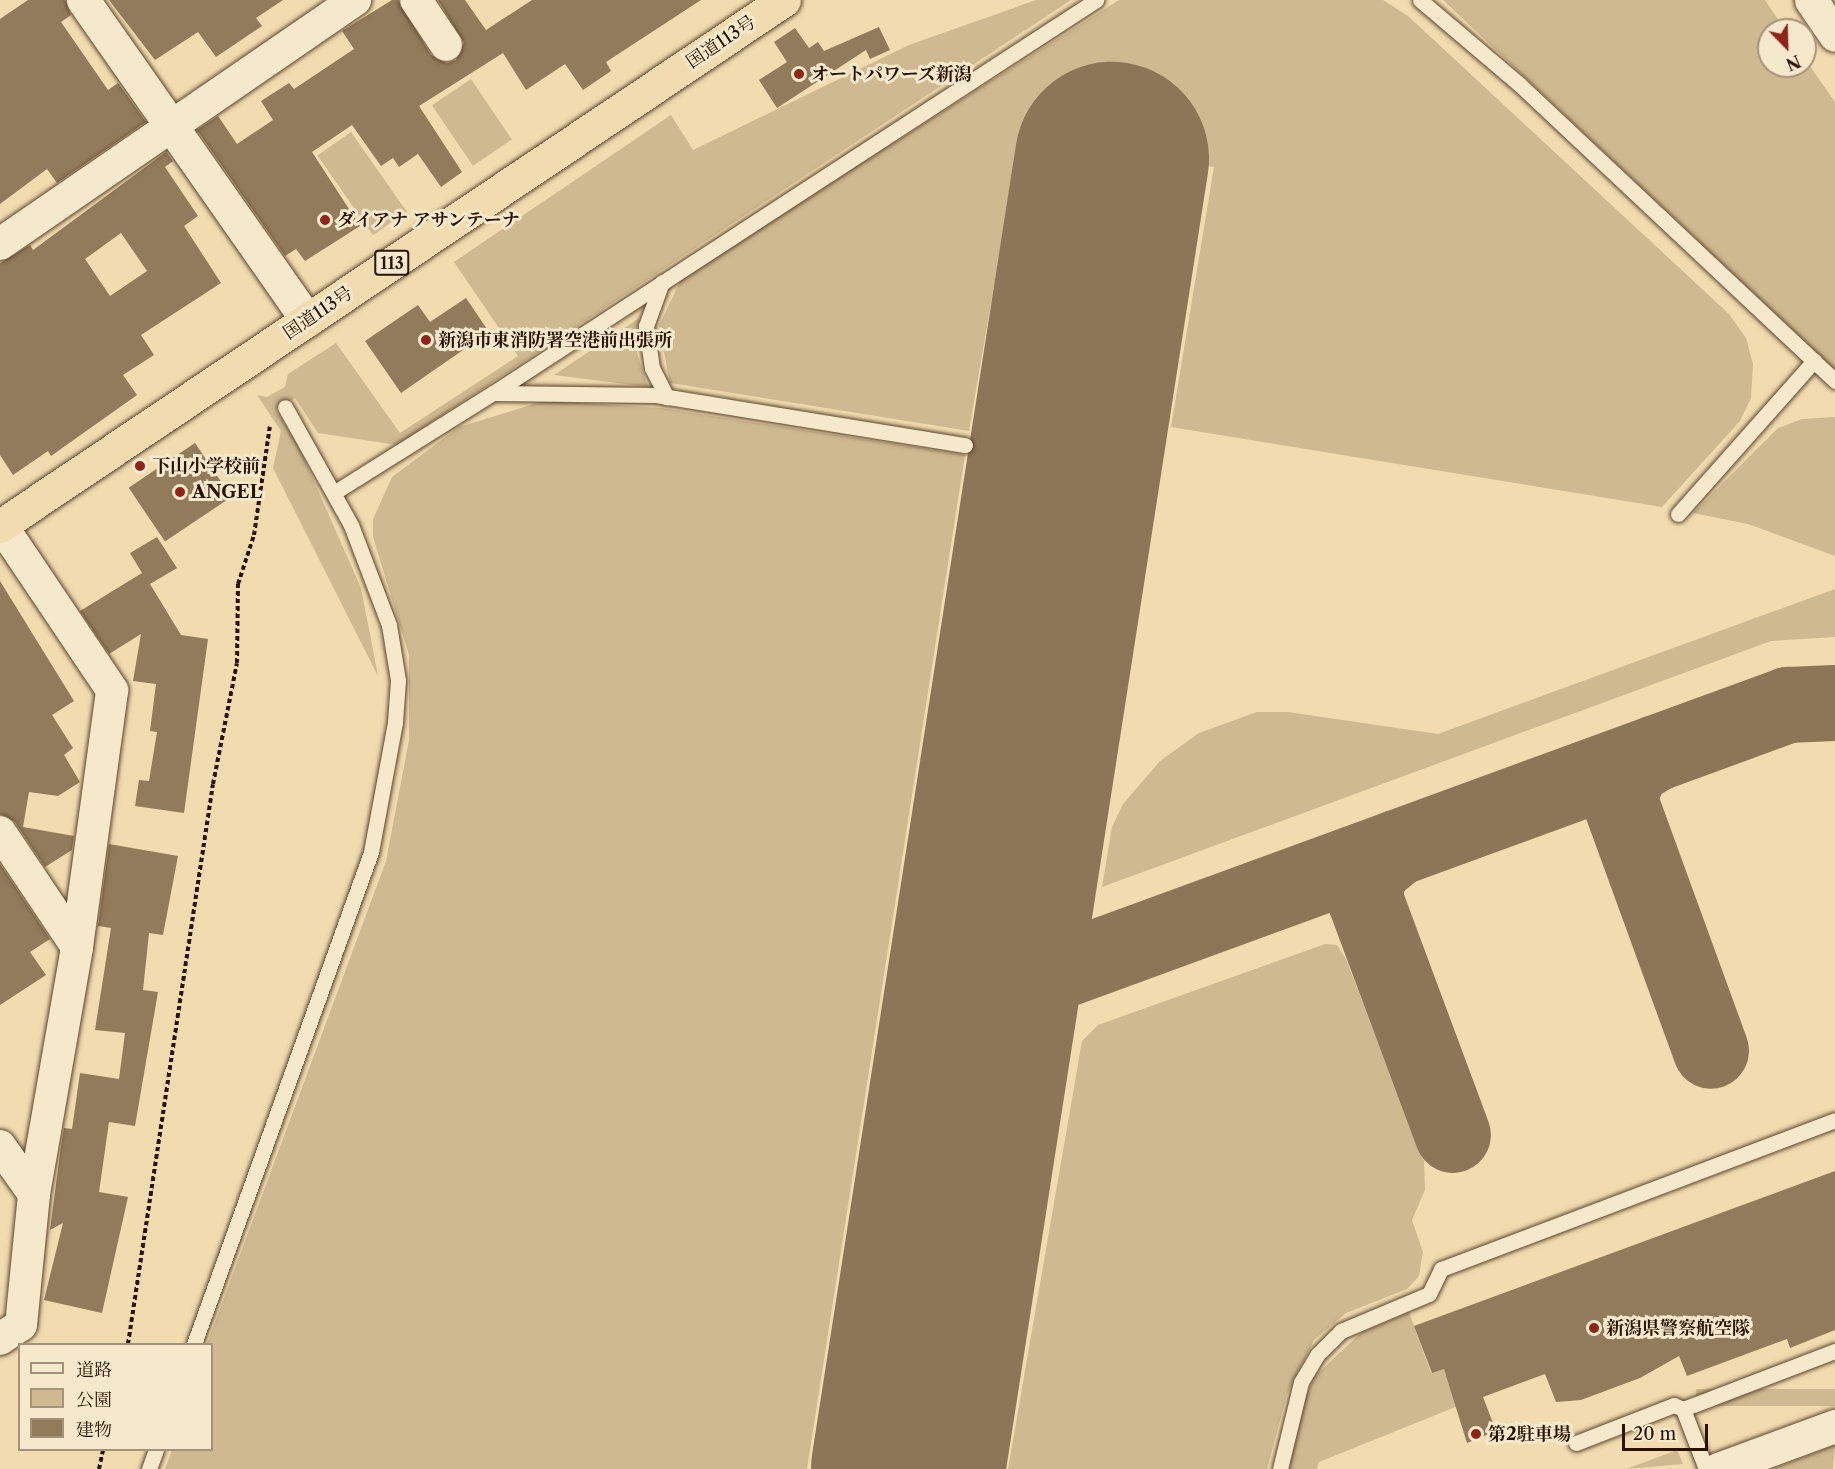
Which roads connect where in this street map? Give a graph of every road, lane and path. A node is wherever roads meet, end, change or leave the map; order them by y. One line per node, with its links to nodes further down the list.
1 (83, 0): 10 (street)
2 (355, 0): 10 (street)
3 (416, 0): 9 (street)
4 (784, 0): 13 (highway, 国道113号 / 113)
5 (1096, 0): 12 (lane)
6 (1420, 0): 14 (lane)
7 (1811, 0): 8 (street)
8 (1835, 34)
9 (446, 45)
10 (170, 126): 11 (street); 13 (street)
11 (0, 244)
12 (666, 277): 16 (lane); 17 (lane)
13 (307, 320): 22 (highway, 国道113号 / 113)
14 (1814, 361): 15 (lane); 21 (lane)
15 (1835, 381)
16 (492, 393): 17 (lane); 20 (lane)
17 (667, 397): 19 (lane)
18 (285, 407): 20 (lane); 29 (path)
19 (965, 445)
20 (335, 492): 30 (lane)
21 (1678, 514)
22 (1, 525): 24 (street)
23 (0, 832): 24 (street)
24 (76, 947): 27 (street)
25 (1835, 1120): 39 (lane)
26 (0, 1146): 27 (street)
27 (34, 1194): 28 (street)
28 (0, 1339)
29 (128, 1343)
30 (194, 1343)
31 (1835, 1351): 32 (lane)
32 (1683, 1409): 34 (lane); 40 (lane)
33 (1835, 1426): 41 (street)
34 (1576, 1443)
35 (102, 1451): 37 (path)
36 (155, 1451): 38 (lane)
37 (99, 1469)
38 (149, 1469)
39 (1280, 1469)
40 (1706, 1469)
41 (1718, 1469)

